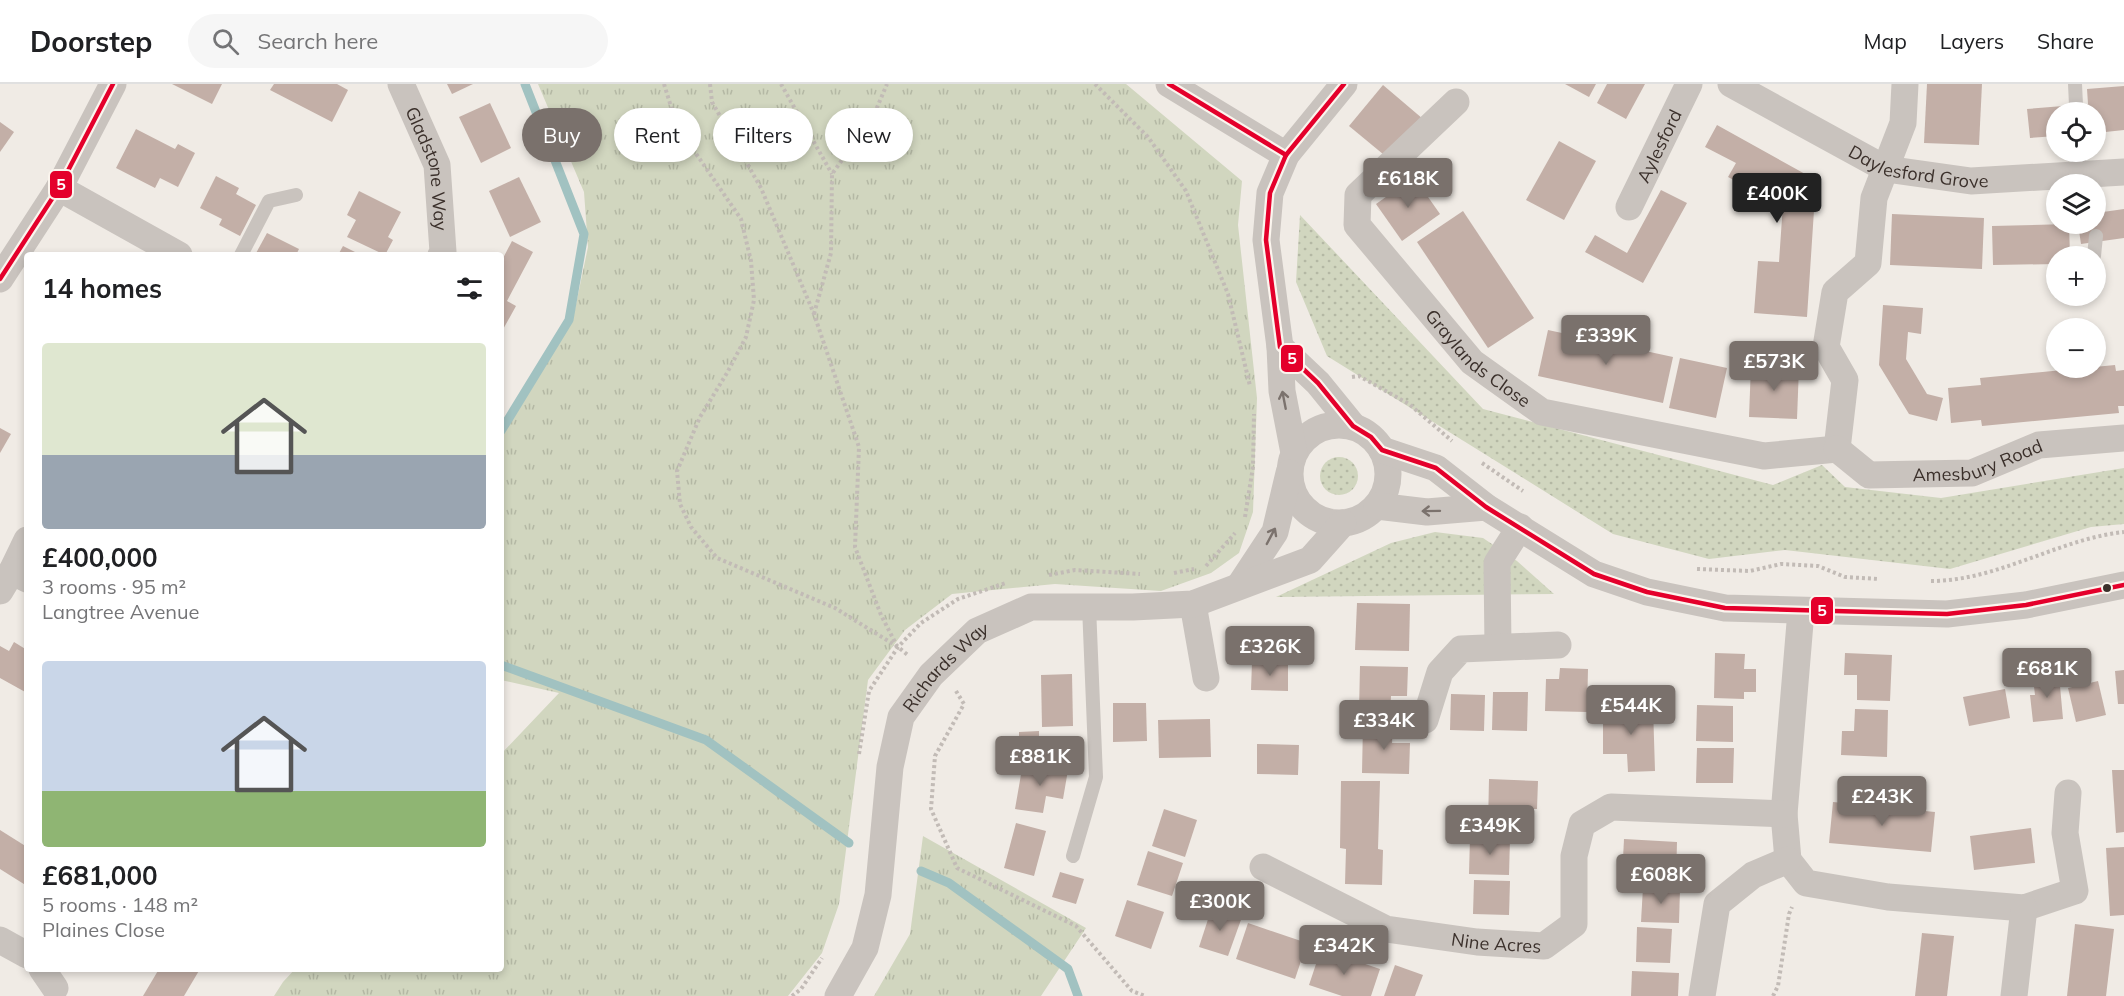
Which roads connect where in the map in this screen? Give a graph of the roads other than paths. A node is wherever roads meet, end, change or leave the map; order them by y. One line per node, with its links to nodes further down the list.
1 (112, 84): 15 (street)
2 (401, 84): 22 (street, Gladstone Way)
3 (1168, 84): 11 (street)
4 (1344, 84): 11 (street)
5 (1689, 84): 17 (street, Aylesford)
6 (1731, 84): 12 (street, Daylesford Grove)
7 (1905, 84): 12 (street)
8 (2075, 84): 10 (lane)
9 (1456, 102): 27 (street, Graylands Close)
10 (2076, 102)
11 (1286, 155): 24 (street)
12 (1886, 169): 13 (street, Daylesford Grove); 27 (street)
13 (2085, 171): 14 (street, Daylesford Grove)
14 (2124, 171)
15 (59, 188): 20 (street); 23 (street)
16 (296, 195): 21 (lane)
17 (1629, 207)
18 (2096, 236): 19 (lane)
19 (2095, 246)
20 (174, 252)
21 (243, 252)
22 (443, 252)
23 (0, 279)
24 (1280, 347): 25 (street); 29 (street, one-way to 24)
25 (1353, 426): 28 (street); 29 (street)
26 (2124, 438): 27 (street, Amesbury Road)
27 (1837, 448)
28 (1382, 450): 30 (street); 31 (street)
29 (1292, 461): 32 (street); 36 (street, one-way to 29)
30 (1377, 506): 31 (street, one-way to 30); 32 (street)
31 (1486, 507): 33 (street)
32 (1343, 523): 36 (street, Richards Way)
33 (1520, 527): 40 (street); 42 (street)
34 (24, 549): 35 (street)
35 (13, 580)
36 (1240, 585): 38 (street, Richards Way)
37 (2124, 585): 40 (street)
38 (1193, 604): 39 (street, Richards Way); 43 (street)
39 (1089, 606): 47 (lane); 53 (street, Richards Way)
40 (1801, 611): 46 (street)
41 (1558, 645): 42 (street)
42 (1498, 647): 44 (street)
43 (1206, 678)
44 (1425, 720)
45 (2068, 793): 50 (street)
46 (1784, 814): 48 (street); 49 (street, Nine Acres)
47 (1073, 856)
48 (1788, 860): 50 (street); 54 (street)
49 (1263, 867)
50 (2024, 908): 55 (street)
51 (0, 940): 52 (street)
52 (24, 953)
53 (838, 996)
54 (1702, 996)
55 (2014, 996)

